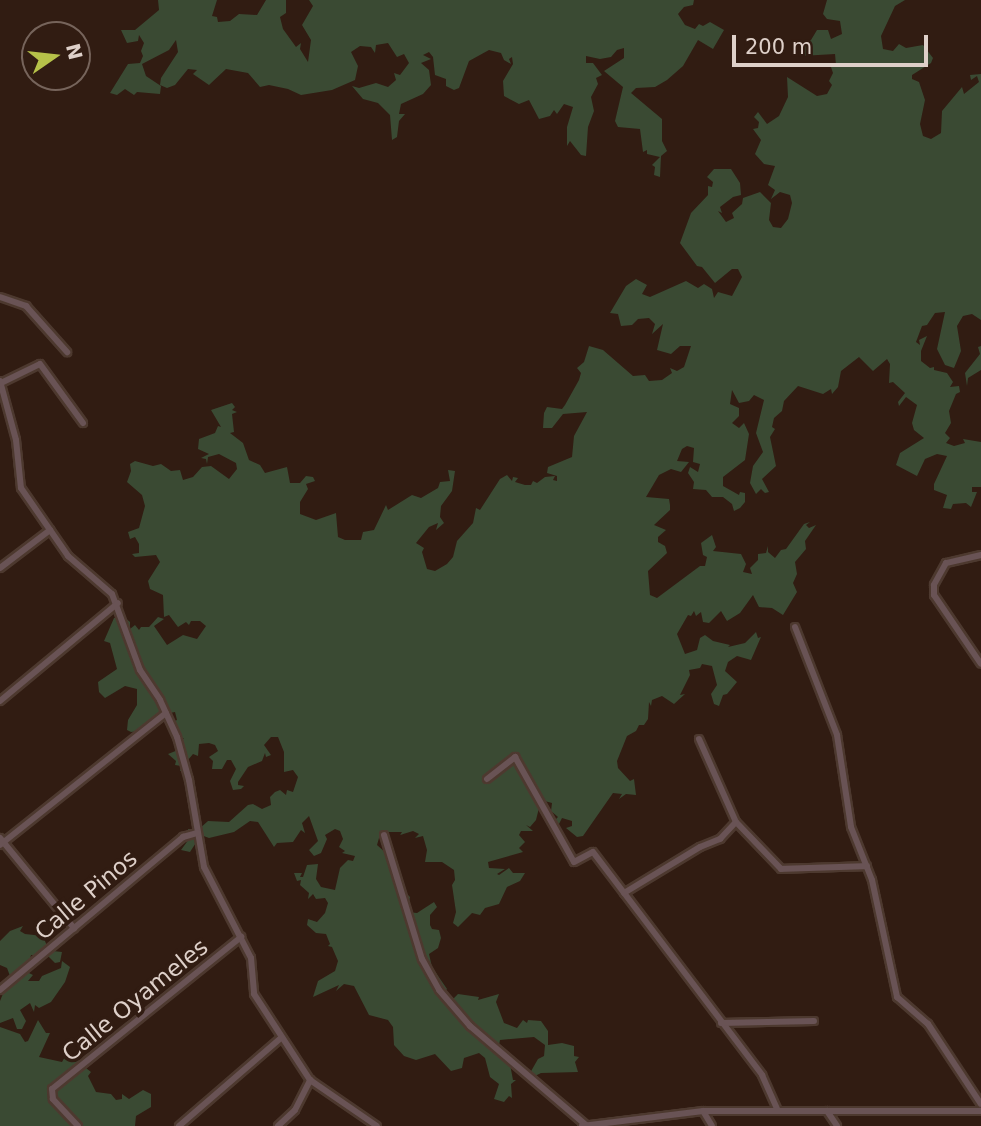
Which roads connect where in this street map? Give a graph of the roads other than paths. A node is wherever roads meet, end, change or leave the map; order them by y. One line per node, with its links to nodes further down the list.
1 (0, 297): 2 (street)
2 (68, 352)
3 (1, 382): 4 (street); 5 (street)
4 (83, 423)
5 (50, 530): 7 (street); 8 (street)
6 (981, 555): 10 (street)
7 (0, 568)
8 (118, 603): 11 (street); 12 (street)
9 (795, 628): 19 (street)
10 (981, 664)
11 (0, 701)
12 (166, 713): 16 (street); 18 (street)
13 (699, 740): 15 (street)
14 (486, 779): 20 (street)
15 (736, 822): 19 (street); 20 (street)
16 (197, 833): 21 (street, Calle Pinos); 22 (street)
17 (384, 835): 40 (street)
18 (1, 842): 21 (street)
19 (867, 866): 28 (street)
20 (624, 893): 25 (street)
21 (74, 928): 23 (street, Calle Pinos)
22 (241, 937): 26 (street); 35 (street, Calle Oyameles)
23 (0, 990)
24 (814, 1021): 25 (street)
25 (721, 1023): 30 (street)
26 (281, 1038): 27 (street); 36 (street)
27 (310, 1080): 33 (street); 37 (street)
28 (981, 1104)
29 (703, 1111): 30 (street); 34 (street); 41 (street)
30 (778, 1111): 31 (street)
31 (827, 1111): 32 (street); 42 (street)
32 (981, 1111)
33 (365, 1118): 38 (street); 39 (street)
34 (597, 1125): 40 (street)
35 (78, 1126)
36 (179, 1126)
37 (278, 1126)
38 (360, 1126)
39 (377, 1126)
40 (584, 1126)
41 (712, 1126)
42 (837, 1126)

